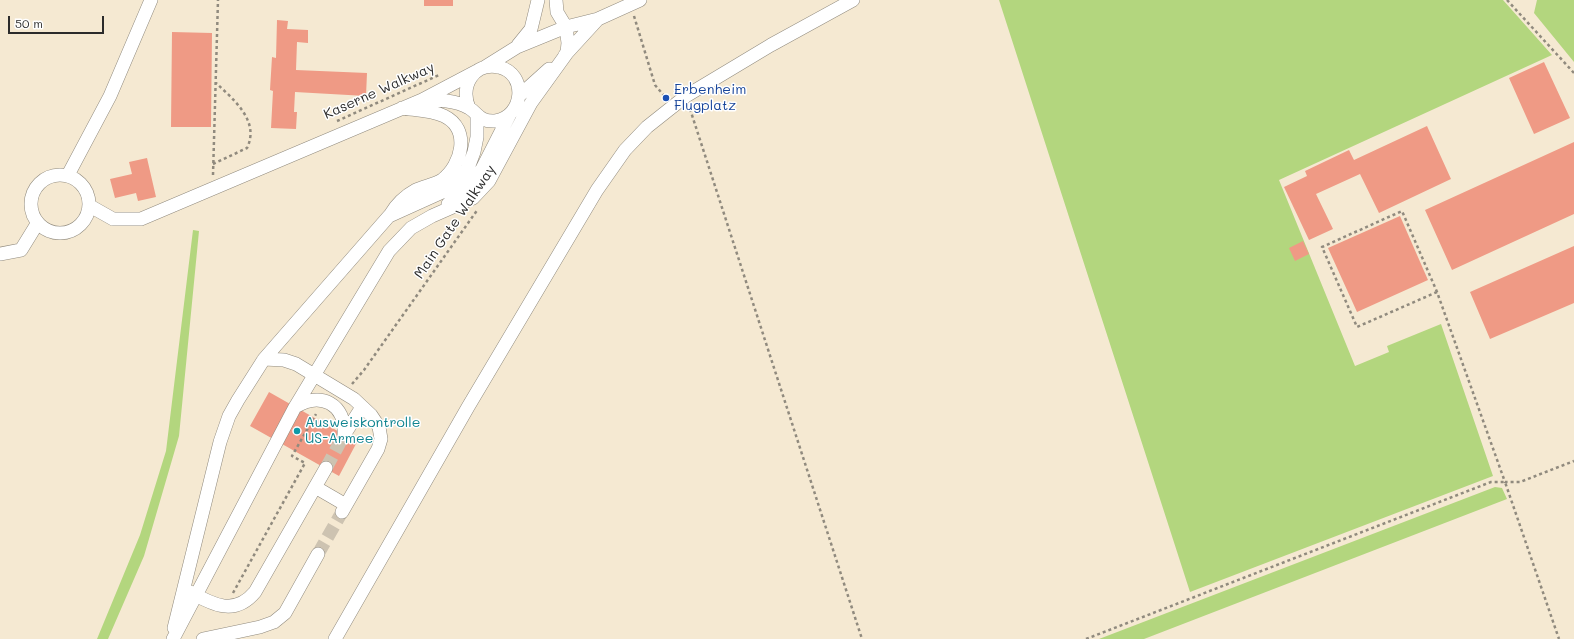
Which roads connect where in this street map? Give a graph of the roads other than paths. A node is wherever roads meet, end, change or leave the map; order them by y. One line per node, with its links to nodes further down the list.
1 (151, 0): 16 (street)
2 (538, 0): 8 (street)
3 (556, 0): 7 (street)
4 (853, 0): 33 (street)
5 (635, 2): 6 (street)
6 (598, 19): 7 (street); 9 (street)
7 (566, 27): 8 (street); 9 (street)
8 (517, 47): 10 (street)
9 (567, 53): 11 (street); 19 (street)
10 (481, 69): 11 (street); 12 (street); 14 (street)
11 (519, 96): 15 (street)
12 (422, 100): 13 (street); 14 (street)
13 (402, 108): 17 (street); 18 (street)
14 (473, 112): 15 (street); 18 (street)
15 (510, 114): 19 (street)
16 (68, 175): 17 (street); 20 (street)
17 (90, 206): 20 (street)
18 (389, 216): 22 (street)
19 (432, 216): 23 (street)
20 (37, 224): 21 (street)
21 (0, 254)
22 (264, 359): 23 (street); 29 (street)
23 (314, 375): 24 (street); 25 (street)
24 (295, 407): 25 (street); 30 (street)
25 (362, 407): 27 (street)
26 (326, 468): 27 (street)
27 (315, 487): 30 (street)
28 (318, 554): 32 (street)
29 (184, 588): 30 (street); 31 (street)
30 (197, 596): 31 (street)
31 (172, 639)
32 (204, 639)
33 (334, 639)

